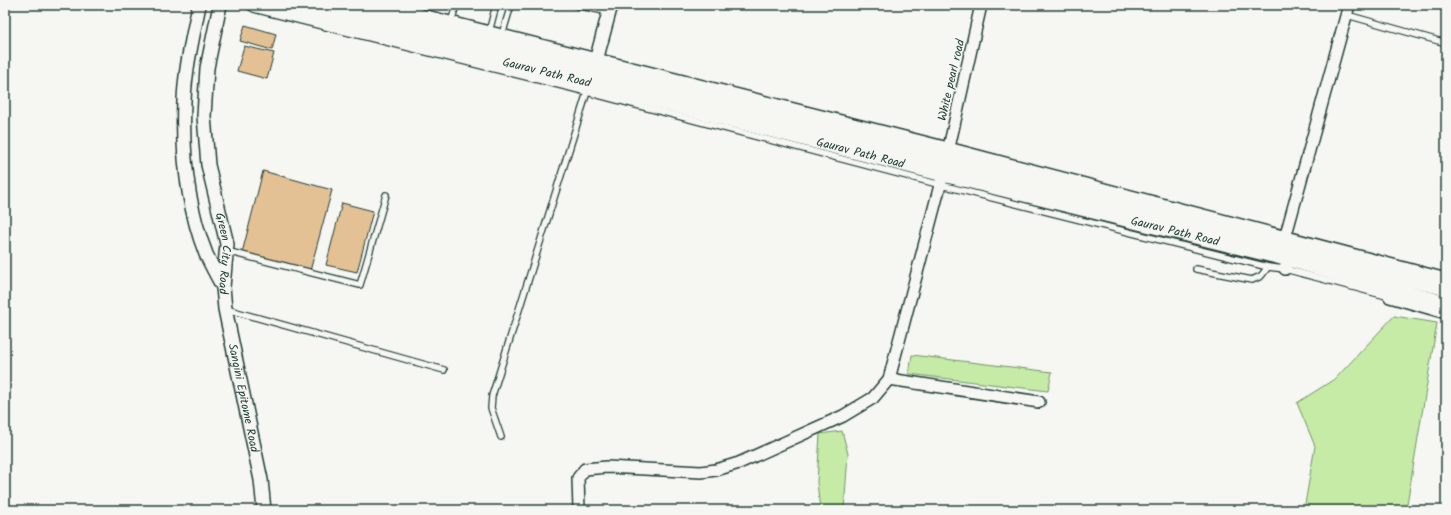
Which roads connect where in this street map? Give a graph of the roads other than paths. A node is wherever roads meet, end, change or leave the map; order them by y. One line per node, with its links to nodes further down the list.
1 (199, 5): 19 (street, Green City Road)
2 (220, 5): 18 (street, Green City Road)
3 (247, 5): 17 (lane)
4 (275, 5): 17 (main road, Gaurav Path Road)
5 (330, 5): 17 (main road, Gaurav Path Road)
6 (456, 5): 14 (lane)
7 (496, 5): 15 (lane)
8 (511, 5): 15 (lane)
9 (576, 5): 12 (lane)
10 (981, 5): 20 (street, White pearl road)
11 (384, 6): 14 (street)
12 (610, 8): 17 (street)
13 (1348, 10): 16 (lane); 23 (street)
14 (451, 23): 15 (street)
15 (495, 34): 17 (street)
16 (1446, 43)
17 (591, 76): 20 (main road, Gaurav Path Road); 20 (lane); 37 (lane)
18 (204, 116): 19 (street); 22 (street, Green City Road)
19 (184, 117): 28 (street, Green City Road)
20 (944, 167): 23 (main road, Gaurav Path Road); 24 (lane); 35 (street, White pearl road)
21 (386, 195): 22 (lane)
22 (226, 251): 28 (street, Green City Road)
23 (1288, 254): 24 (lane); 29 (main road, Gaurav Path Road); 29 (lane)
24 (1268, 267): 25 (lane)
25 (1196, 270)
26 (1446, 280): 27 (street)
27 (1427, 286): 29 (main road, Gaurav Path Road); 30 (main road, Gaurav Path Road); 31 (main road, Gaurav Path Road)
28 (222, 287): 32 (street, Sangini Epitome Road)
29 (1404, 288): 33 (street)
30 (1446, 288)
31 (1446, 304)
32 (225, 309): 34 (lane); 38 (street, Sangini Epitome Road)
33 (1446, 313)
34 (444, 370)
35 (889, 379): 36 (street); 39 (street)
36 (1039, 402)
37 (501, 437)
38 (264, 510)
39 (579, 510)

